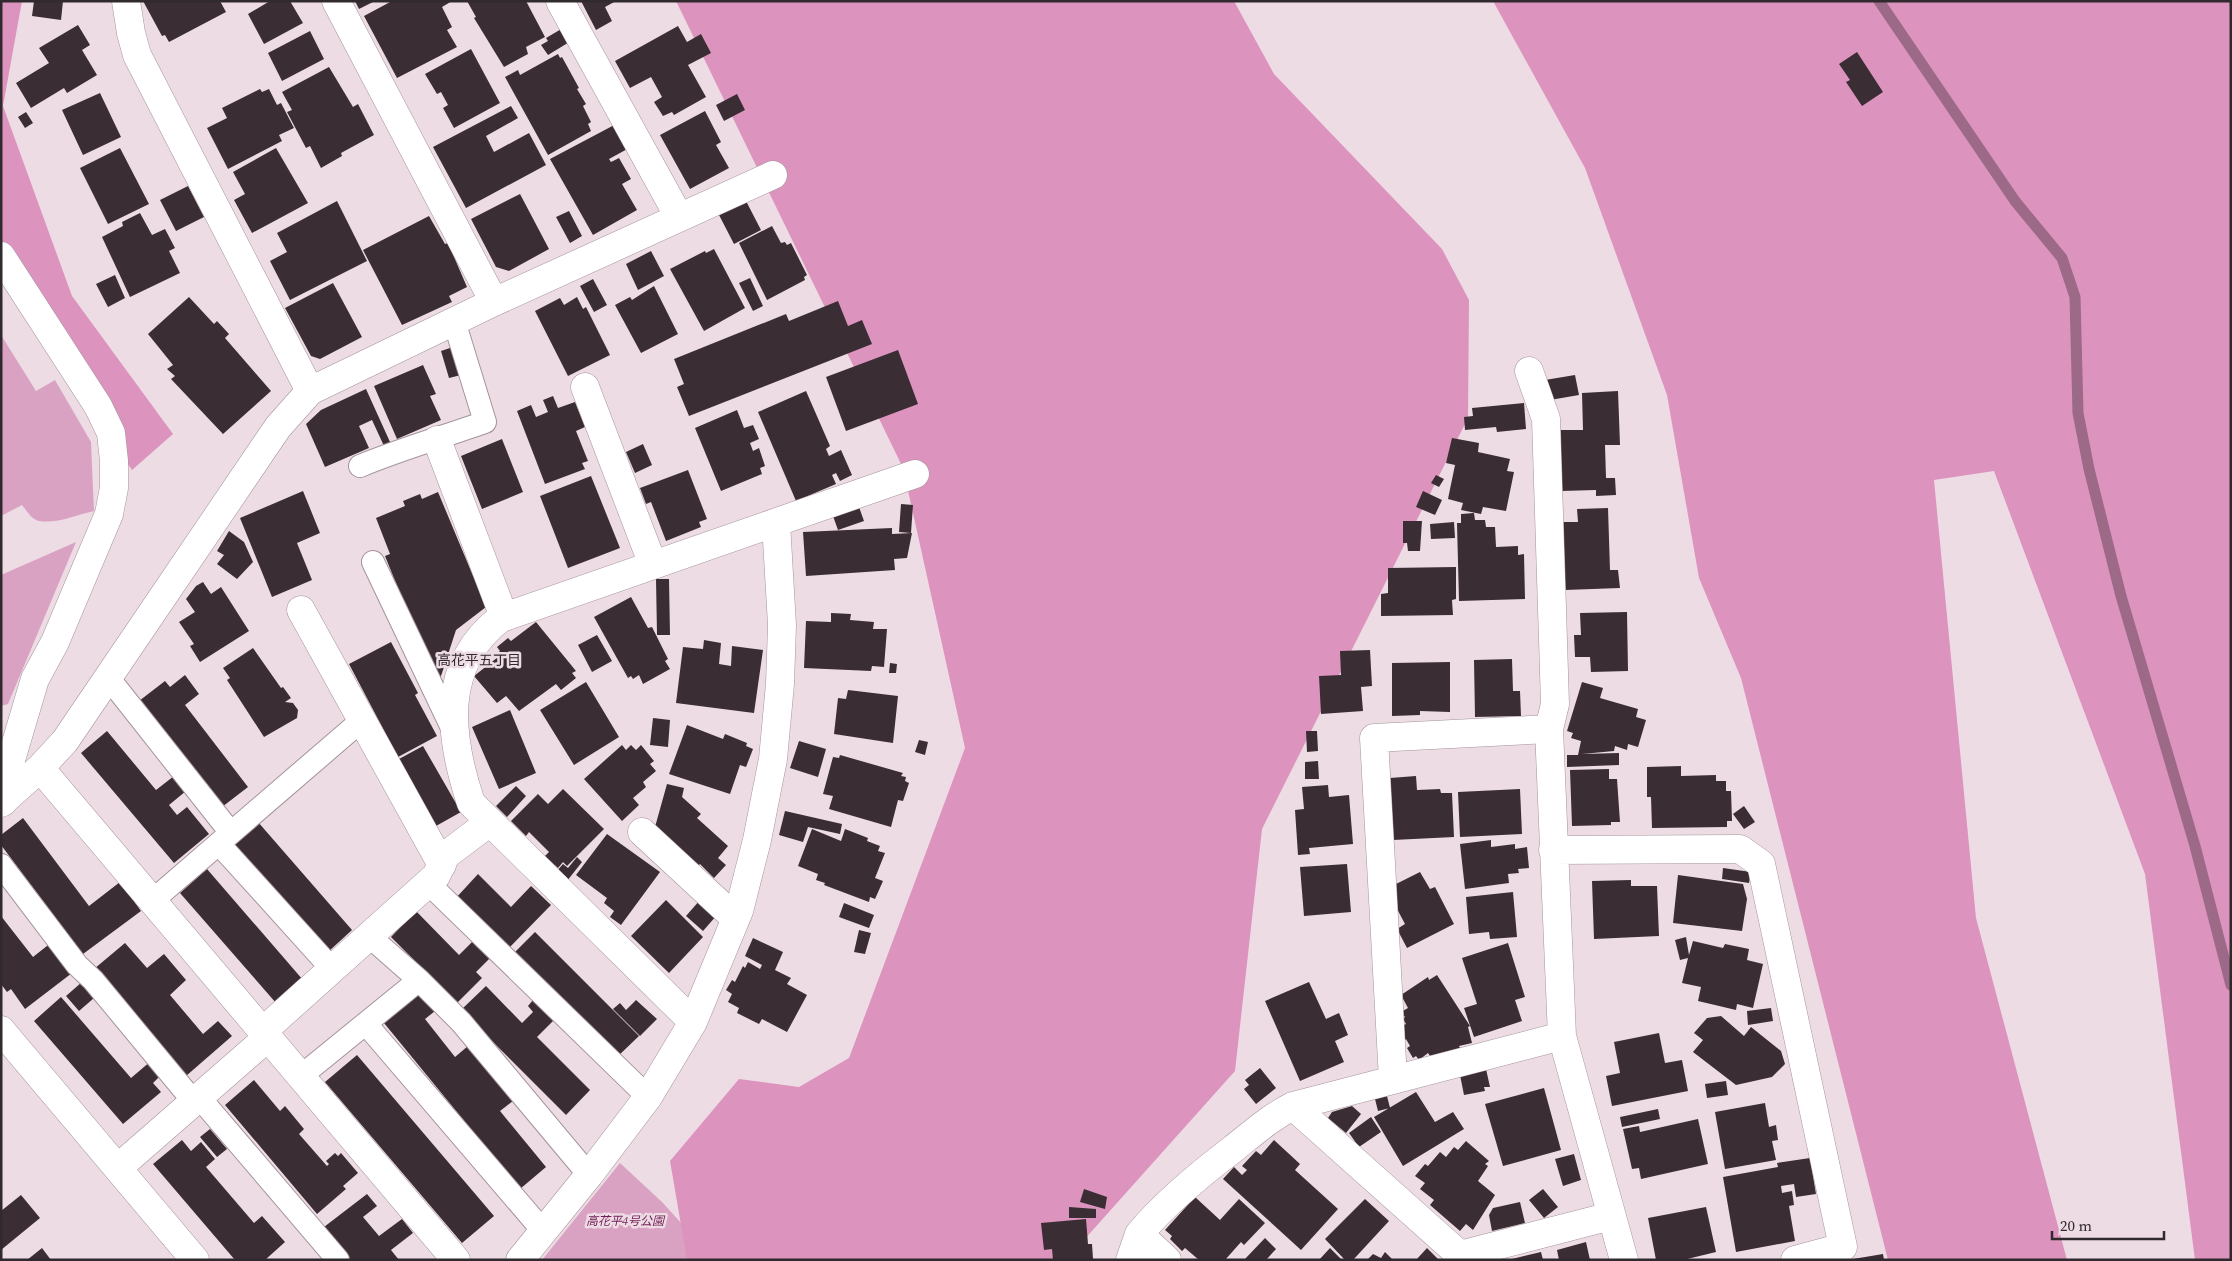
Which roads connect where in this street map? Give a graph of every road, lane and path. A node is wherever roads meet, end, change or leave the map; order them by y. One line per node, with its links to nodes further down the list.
1 (126, 1): 11 (street)
2 (336, 1): 7 (street)
3 (560, 1): 5 (street)
4 (773, 175): 5 (street)
5 (679, 216): 7 (street)
6 (1, 256): 25 (street)
7 (494, 302): 8 (street)
8 (454, 321): 11 (street); 12 (lane)
9 (1530, 371): 22 (street)
10 (585, 387): 17 (street)
11 (310, 391): 20 (street)
12 (437, 440): 13 (lane); 19 (street)
13 (360, 466)
14 (915, 474): 15 (street)
15 (776, 523): 17 (street); 33 (street)
16 (373, 562): 23 (lane)
17 (653, 564): 19 (street)
18 (301, 610): 21 (street)
19 (504, 616): 23 (street)
20 (107, 676): 24 (street); 28 (lane)
21 (362, 720): 28 (lane); 31 (street)
22 (1549, 729): 29 (street); 43 (street)
23 (454, 731): 26 (street)
24 (40, 768): 25 (street); 32 (street)
25 (2, 802)
26 (490, 822): 31 (street); 37 (street)
27 (642, 832): 33 (street)
28 (225, 838): 32 (lane); 35 (lane)
29 (1553, 850): 41 (street); 59 (street)
30 (1, 864): 45 (lane)
31 (435, 874): 34 (street); 44 (lane)
32 (152, 901): 40 (street)
33 (736, 918): 37 (street)
34 (369, 936): 35 (street); 36 (lane)
35 (332, 969): 40 (street)
36 (420, 980): 38 (lane); 48 (lane)
37 (693, 1022): 44 (street)
38 (366, 1024): 42 (lane); 50 (lane)
39 (1, 1030): 47 (street)
40 (266, 1034): 42 (street); 45 (street)
41 (1562, 1036): 43 (street); 49 (street)
42 (301, 1076): 54 (street)
43 (1393, 1079): 46 (street)
44 (648, 1097): 48 (street)
45 (197, 1099): 47 (street); 53 (lane)
46 (1293, 1106): 49 (street); 51 (street)
47 (119, 1167): 52 (street)
48 (590, 1176): 50 (street)
49 (1611, 1216): 58 (street)
50 (544, 1232): 55 (street)
51 (1140, 1234): 56 (street); 57 (street)
52 (195, 1260)
53 (338, 1260)
54 (456, 1260)
55 (520, 1260)
56 (1130, 1260)
57 (1167, 1260)
58 (1624, 1260)
59 (1795, 1260)

